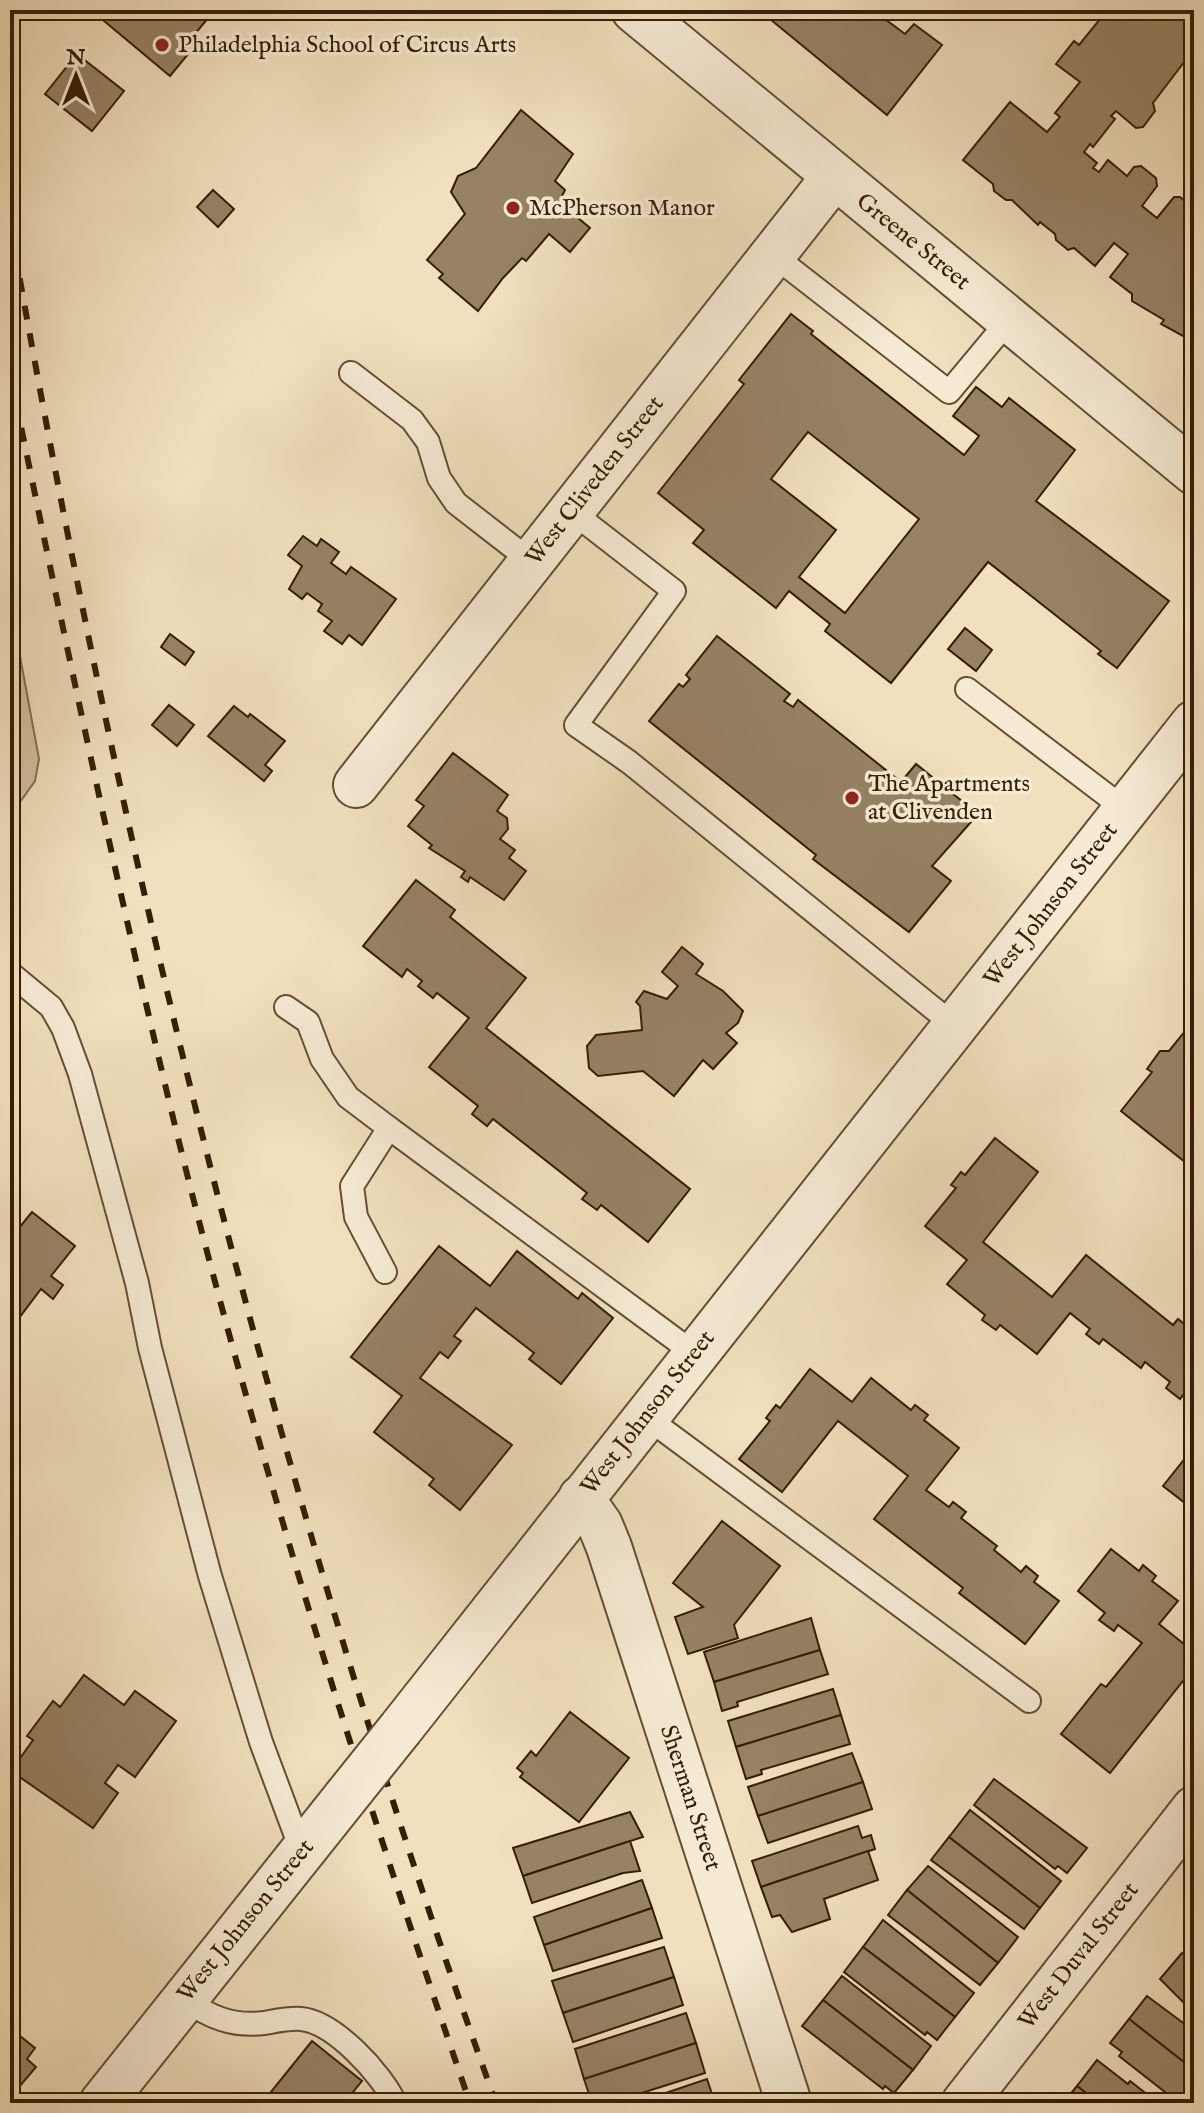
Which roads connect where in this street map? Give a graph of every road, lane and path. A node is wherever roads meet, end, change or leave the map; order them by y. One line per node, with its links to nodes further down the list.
1 (634, 10): 2 (street, Greene Street)
2 (834, 177): 3 (street, West Cliveden Street); 4 (street, Greene Street)
3 (773, 255): 4 (lane); 7 (street, West Cliveden Street)
4 (1009, 320): 6 (street, Greene Street)
5 (351, 373): 8 (lane)
6 (1194, 472)
7 (571, 511): 8 (street, West Cliveden Street); 15 (lane)
8 (532, 562): 11 (street, West Cliveden Street)
9 (967, 689): 12 (lane)
10 (1194, 723): 12 (street, West Johnson Street)
11 (356, 785)
12 (1126, 810): 15 (street, West Johnson Street)
13 (10, 973): 23 (lane)
14 (286, 1007): 16 (lane)
15 (955, 1026): 18 (street, West Johnson Street)
16 (389, 1128): 17 (lane); 18 (lane)
17 (385, 1272)
18 (695, 1354): 19 (street, West Johnson Street)
19 (646, 1417): 20 (street, West Johnson Street); 21 (lane)
20 (581, 1498): 23 (street, West Johnson Street, bridge); 27 (street, Sherman Street)
21 (1029, 1701)
22 (1194, 1809): 28 (street, West Duval Street)
23 (302, 1852): 24 (street, West Johnson Street)
24 (184, 1999): 25 (street, West Johnson Street); 26 (lane)
25 (102, 2103)
26 (395, 2103)
27 (789, 2103)
28 (964, 2103)

